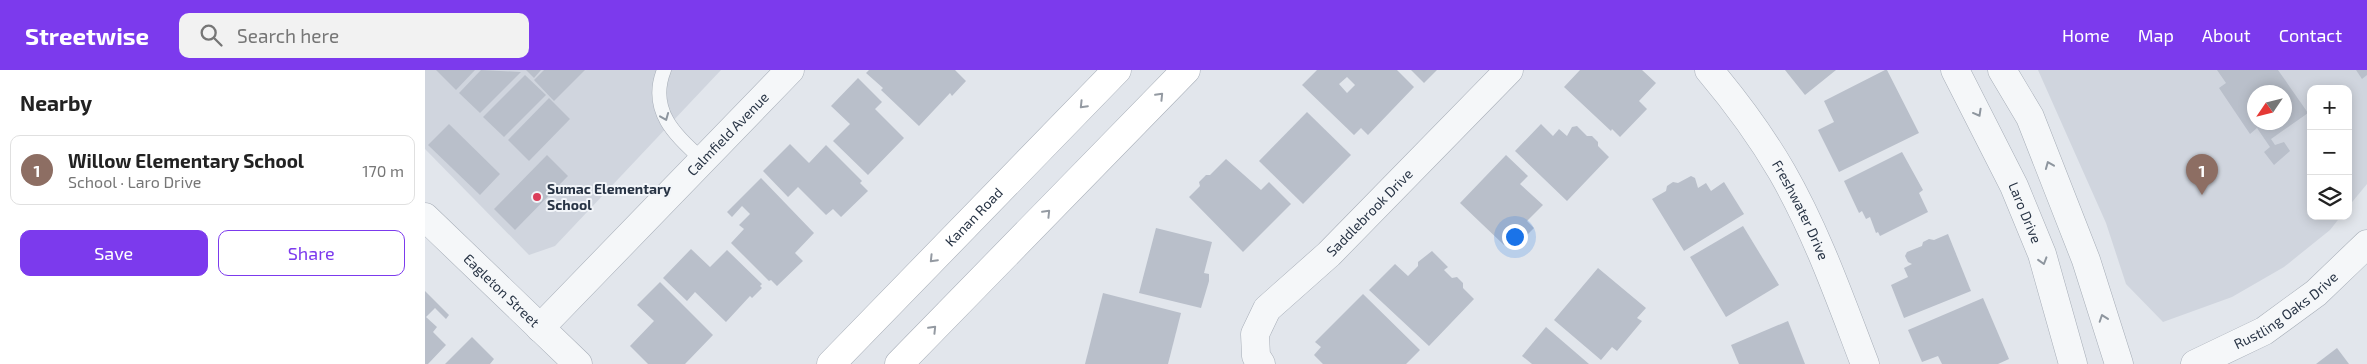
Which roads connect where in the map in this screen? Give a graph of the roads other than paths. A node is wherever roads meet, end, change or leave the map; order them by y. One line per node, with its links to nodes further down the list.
1 (664, 70): 9 (lane, one-way to 9)
2 (790, 70): 9 (street, Calmfield Avenue)
3 (1117, 70): 14 (main road, Kanan Road, one-way to 14)
4 (1186, 70): 15 (main road, one-way to 4)
5 (1509, 70): 16 (street, Saddlebrook Drive)
6 (1709, 70): 17 (street, Freshwater Drive)
7 (1955, 70): 18 (street, Laro Drive, one-way to 18)
8 (2002, 70): 19 (street, one-way to 8)
9 (703, 160): 12 (street, Calmfield Avenue)
10 (425, 217): 12 (street, Eagleton Street)
11 (2367, 244): 20 (street, Rustling Oaks Drive)
12 (540, 328): 13 (street, Eagleton Street)
13 (577, 364)
14 (831, 364)
15 (899, 364)
16 (1261, 364)
17 (1865, 364)
18 (2073, 364)
19 (2119, 364)
20 (2195, 364)

